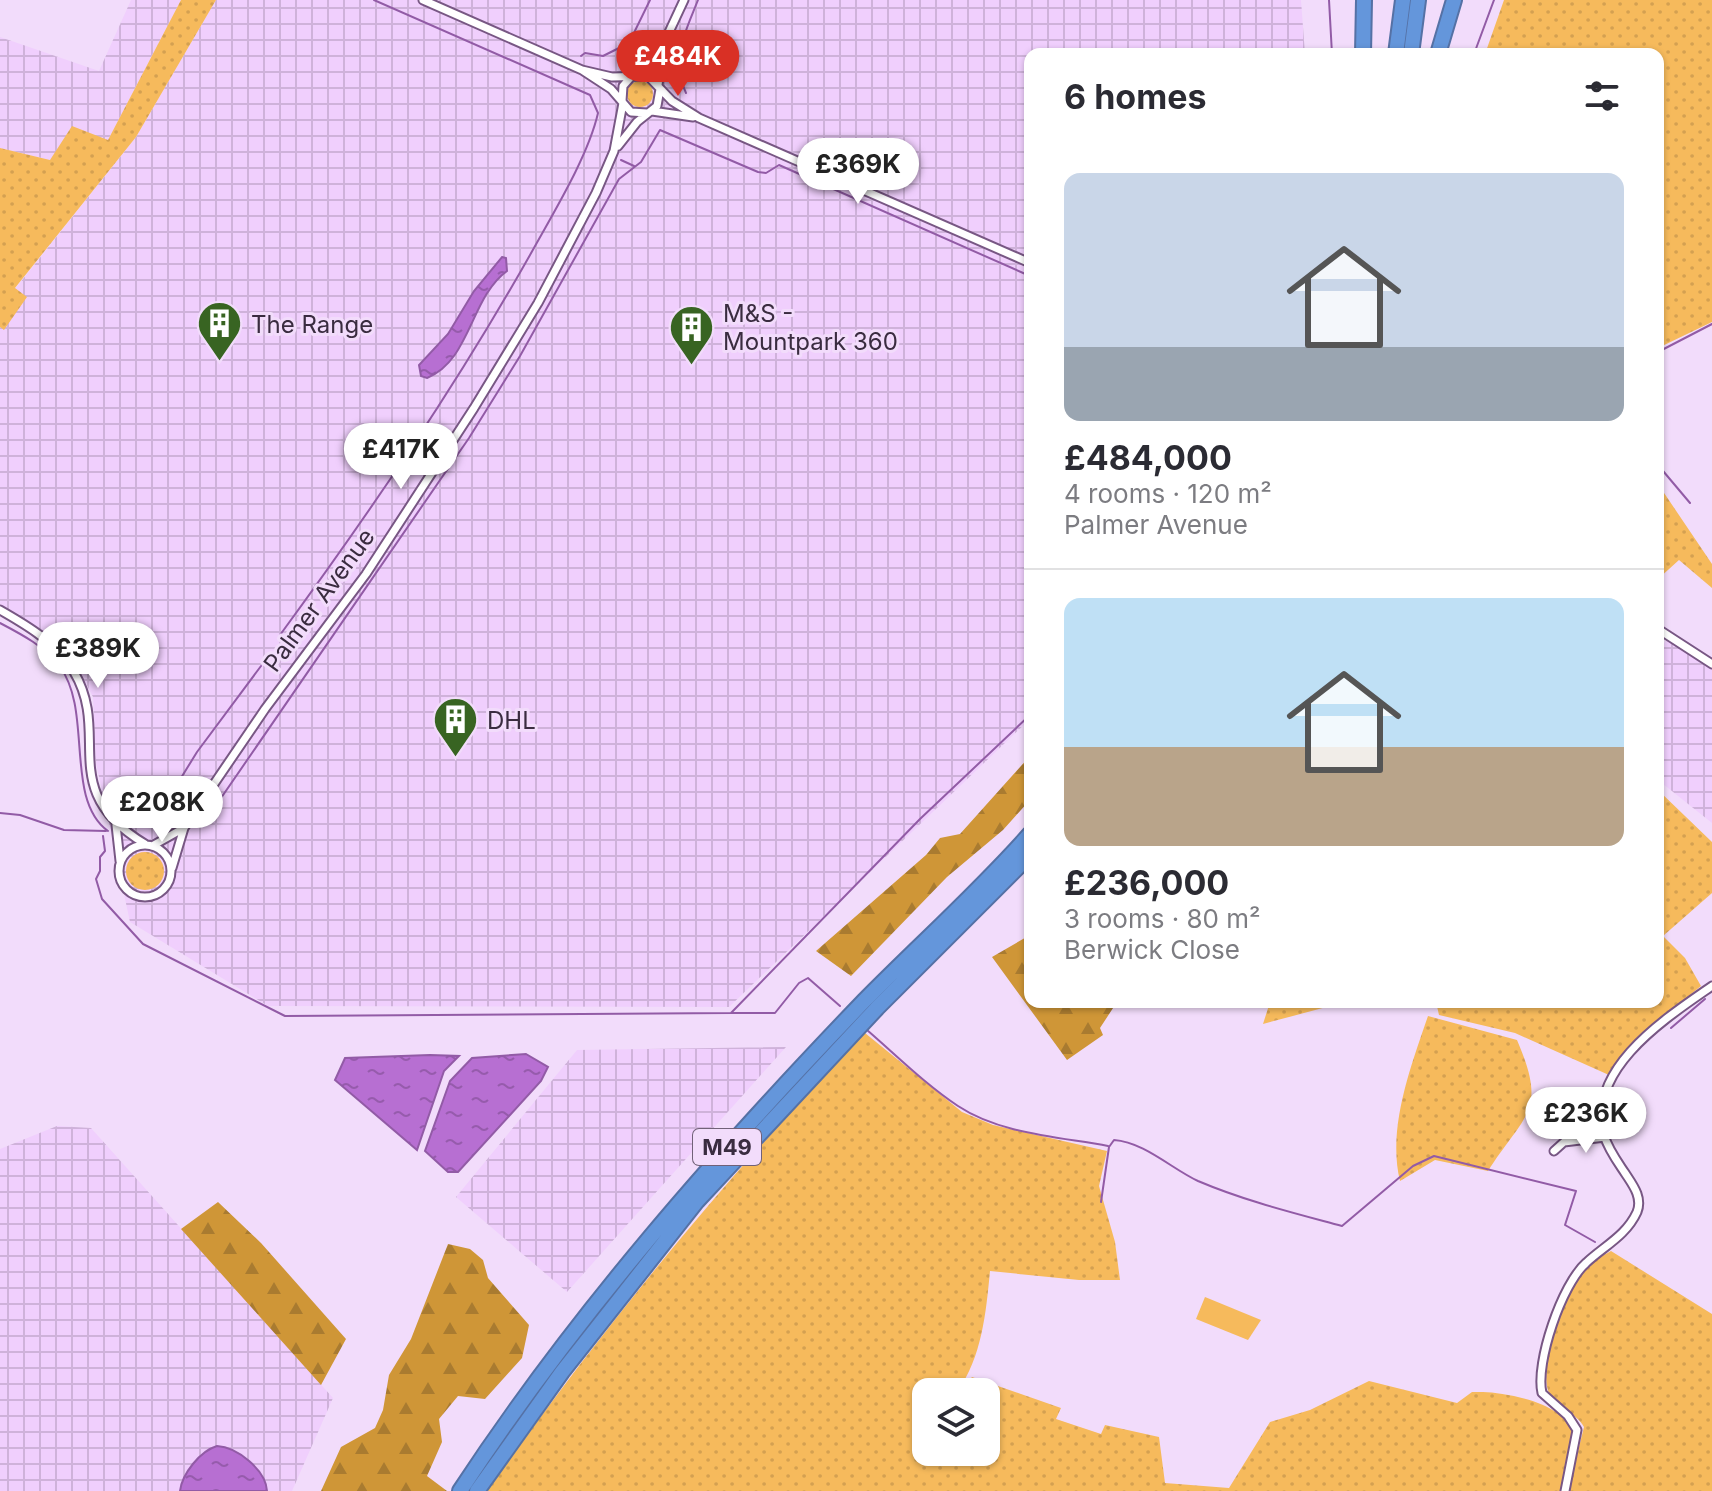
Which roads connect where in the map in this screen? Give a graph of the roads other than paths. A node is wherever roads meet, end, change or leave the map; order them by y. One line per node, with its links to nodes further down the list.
1 (423, 0): 12 (street)
2 (684, 0): 7 (street)
3 (1364, 0): 8 (highway)
4 (1403, 0): 9 (highway)
5 (1418, 0): 10 (highway)
6 (1454, 0): 11 (highway)
7 (663, 45): 13 (street); 14 (street)
8 (1363, 48)
9 (1397, 48)
10 (1412, 48)
11 (1440, 48)
12 (582, 70): 13 (street); 15 (street)
13 (634, 76): 14 (street); 15 (street)
14 (659, 87): 16 (street); 17 (street)
15 (622, 102): 16 (street); 18 (street)
16 (649, 112): 17 (street); 18 (street)
17 (699, 118): 19 (street)
18 (614, 151): 24 (street, Palmer Avenue)
19 (1024, 260)
20 (0, 610): 23 (street)
21 (1664, 633): 22 (street)
22 (1712, 664)
23 (116, 825): 26 (street); 27 (street)
24 (184, 828): 26 (street, Palmer Avenue); 29 (street)
25 (1024, 841): 33 (highway, M49)
26 (149, 845): 27 (street); 29 (street)
27 (120, 861): 29 (street)
28 (1024, 861): 34 (highway, M49)
29 (172, 869)
30 (1712, 986): 31 (street)
31 (1605, 1137): 32 (street); 35 (street)
32 (1554, 1151)
33 (460, 1491)
34 (477, 1491)
35 (1565, 1491)

